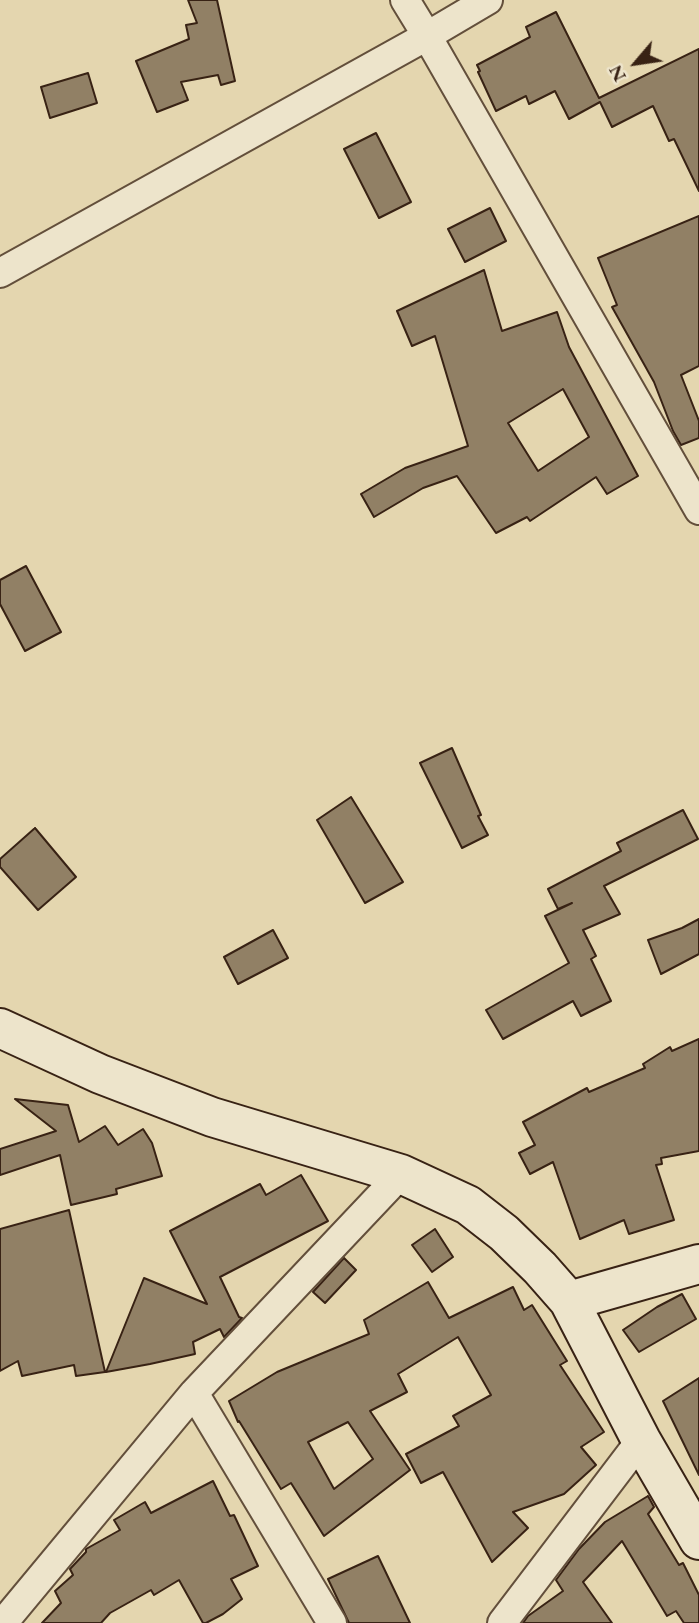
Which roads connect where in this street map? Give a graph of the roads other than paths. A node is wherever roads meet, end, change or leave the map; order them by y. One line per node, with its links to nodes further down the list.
1 (405, 0): 3 (street)
2 (488, 0): 3 (street)
3 (427, 36): 4 (street); 5 (street)
4 (0, 273)
5 (697, 501)
6 (0, 1028): 7 (street)
7 (401, 1174): 9 (street); 10 (street)
8 (699, 1264): 9 (street)
9 (569, 1301): 11 (street)
10 (194, 1393): 13 (street); 14 (street)
11 (641, 1440): 12 (street); 15 (street)
12 (699, 1540)
13 (3, 1623)
14 (332, 1623)
15 (502, 1623)

